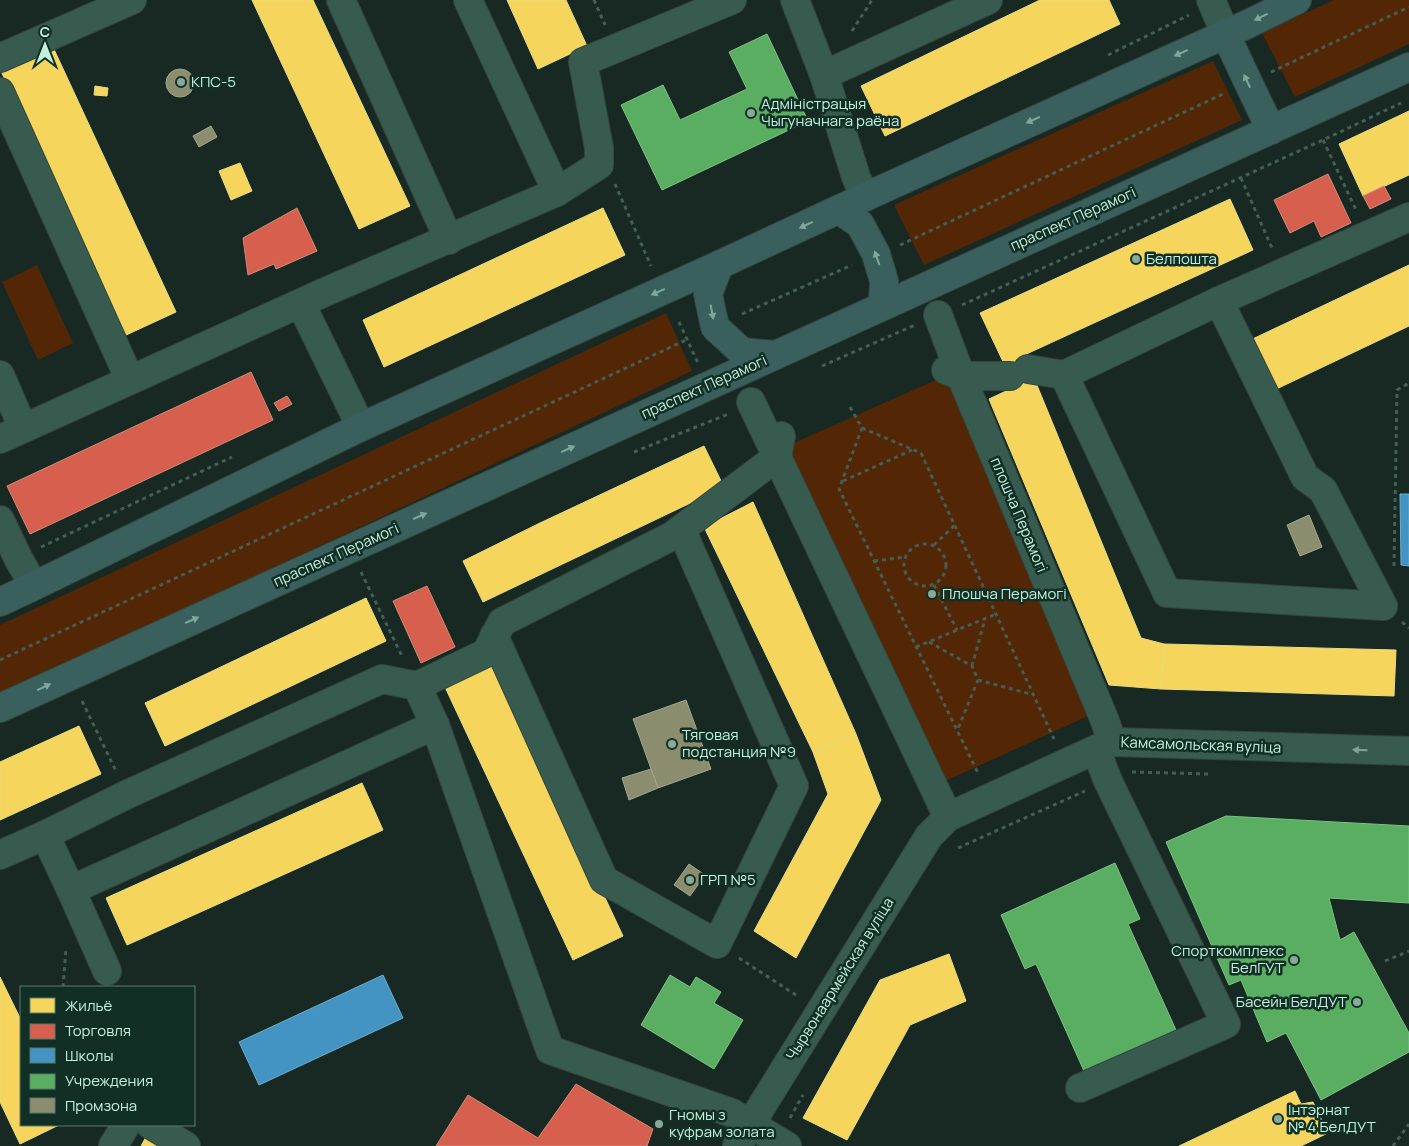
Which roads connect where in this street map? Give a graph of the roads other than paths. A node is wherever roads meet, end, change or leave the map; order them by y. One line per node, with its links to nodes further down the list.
1 (132, 0): 10 (street)
2 (341, 0): 19 (street)
3 (468, 0): 15 (street)
4 (795, 0): 12 (street)
5 (988, 0): 12 (street)
6 (1211, 0): 9 (street)
7 (1297, 0): 9 (main road, one-way to 9)
8 (720, 2): 15 (street)
9 (1225, 33): 14 (main road, one-way to 9); 16 (main road, one-way to 16)
10 (0, 58)
11 (1409, 67): 14 (main road, праспект Перамогі)
12 (824, 75): 16 (street)
13 (0, 92): 29 (street)
14 (1271, 130): 23 (main road, праспект Перамогі)
15 (557, 192): 19 (street)
16 (866, 197): 17 (main road)
17 (839, 210): 20 (main road, one-way to 20); 23 (main road, one-way to 17)
18 (1409, 217): 21 (street)
19 (449, 240): 22 (street)
20 (719, 265): 25 (main road, one-way to 25); 31 (main road, one-way to 31)
21 (1219, 301): 28 (street); 28 (street)
22 (301, 304): 29 (street); 31 (street)
23 (883, 306): 25 (main road, праспект Перамогі)
24 (938, 316): 26 (street, плошча Перамогі)
25 (775, 355): 40 (main road, праспект Перамогі, one-way to 25)
26 (951, 372): 28 (street); 42 (street, плошча Перамогі)
27 (0, 375): 32 (street)
28 (1064, 375)
29 (130, 380): 32 (street)
30 (751, 402): 33 (street)
31 (361, 427): 36 (main road)
32 (12, 434)
33 (779, 447): 35 (street); 44 (street)
34 (0, 520): 36 (street)
35 (681, 529): 38 (street); 38 (street)
36 (34, 586): 37 (main road)
37 (0, 602)
38 (494, 636): 39 (street)
39 (417, 686): 41 (street); 45 (street)
40 (0, 708)
41 (435, 725): 47 (street); 52 (street)
42 (1104, 746): 43 (street, Камсамольская вуліца, one-way to 42); 44 (street, Камсамольская вуліца); 49 (street, плошча Перамогі)
43 (1409, 751)
44 (948, 817): 52 (street, Чырвонаармейская вуліца)
45 (45, 835): 46 (street); 47 (street)
46 (0, 855)
47 (71, 890): 48 (street)
48 (107, 971)
49 (1080, 1088)
50 (125, 1126): 54 (street)
51 (153, 1126): 55 (street)
52 (743, 1135): 53 (street)
53 (782, 1143)
54 (113, 1146)
55 (186, 1146)

